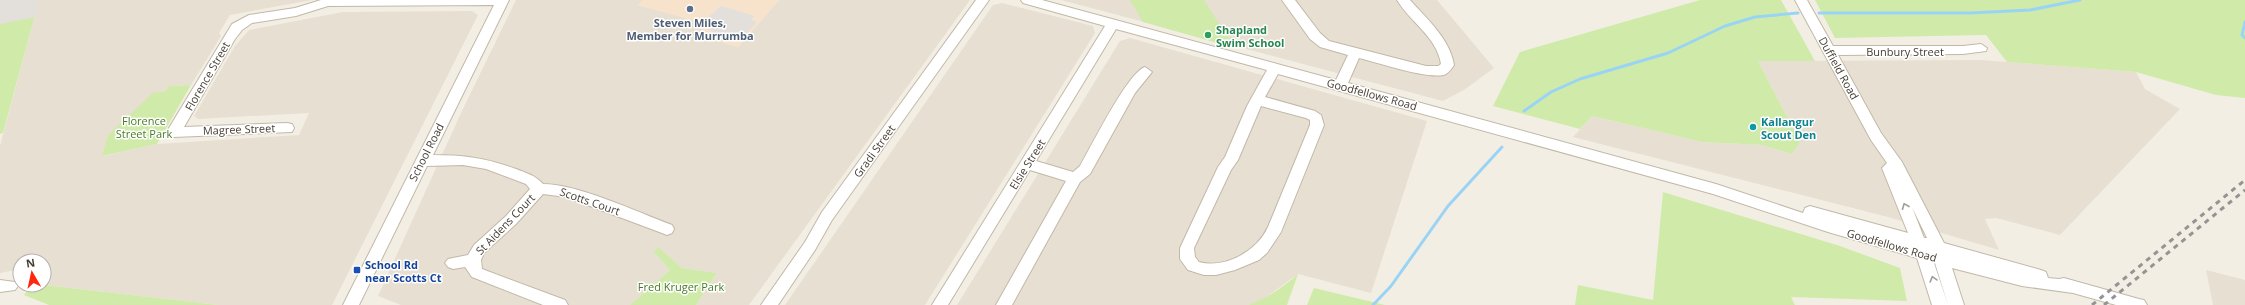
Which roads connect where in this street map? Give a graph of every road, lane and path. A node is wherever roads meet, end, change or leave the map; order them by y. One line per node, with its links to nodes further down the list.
1 (984, 0): 30 (street, Gradi Street)
2 (1027, 0): 8 (street, Goodfellows Road)
3 (1288, 0): 11 (street)
4 (1403, 0): 11 (street)
5 (1801, 0): 10 (street, Duffield Road)
6 (328, 1): 7 (street); 17 (street, Florence Street)
7 (502, 1): 19 (street, School Road)
8 (1113, 23): 12 (street, Goodfellows Road); 20 (street, Elsie Street)
9 (1981, 48): 10 (street, Bunbury Street)
10 (1830, 51): 18 (street, Duffield Road)
11 (1355, 53): 14 (street)
12 (1275, 68): 14 (street, Goodfellows Road); 15 (street)
13 (1145, 72): 21 (street)
14 (1341, 85): 24 (street, Goodfellows Road)
15 (1257, 100): 15 (street)
16 (287, 128): 17 (street, Magree Street)
17 (190, 131)
18 (1876, 136): 24 (street, Duffield Road, one-way to 18); 25 (street, Duffield Road)
19 (422, 160): 22 (street); 28 (street, School Road)
20 (1027, 164): 21 (street); 31 (street, Elsie Street)
21 (1075, 178): 32 (street)
22 (539, 189): 23 (street, Scotts Court); 26 (street, St Aidens Court)
23 (667, 229)
24 (1922, 248): 25 (street, Goodfellows Road); 33 (street, Duffield Road, one-way to 24)
25 (1940, 253): 34 (street, Duffield Road); 35 (street, Goodfellows Road)
26 (473, 260): 27 (street, St Aidens Court); 29 (street, St Aidens Court)
27 (453, 263)
28 (351, 305)
29 (560, 305)
30 (769, 305)
31 (940, 305)
32 (1004, 305)
33 (1940, 305)
34 (1956, 305)
35 (2139, 305)

